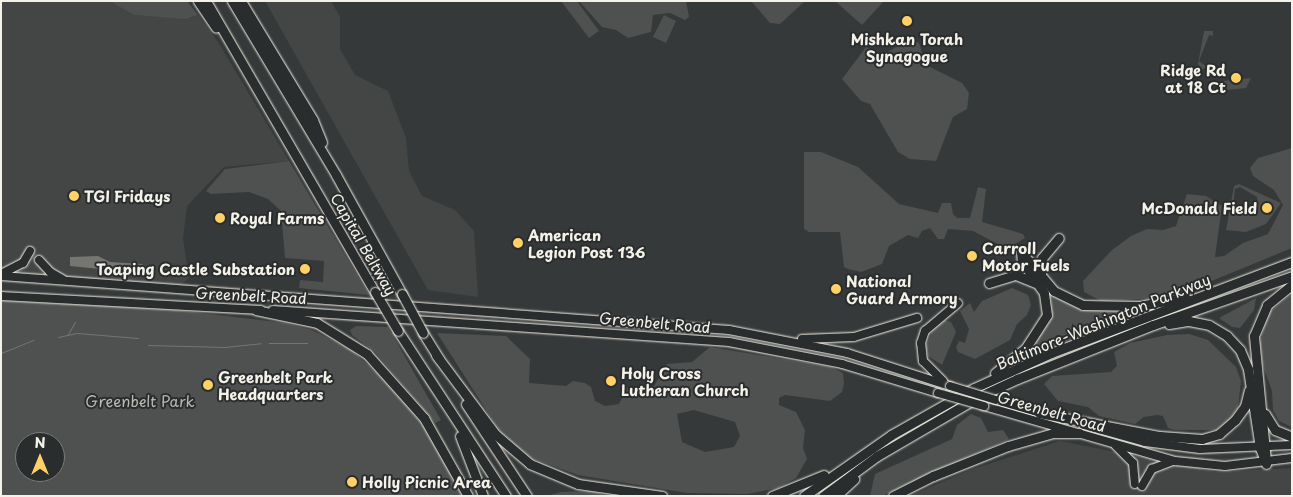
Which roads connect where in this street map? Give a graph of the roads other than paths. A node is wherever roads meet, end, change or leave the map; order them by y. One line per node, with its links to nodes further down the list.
1 (198, 1): 5 (highway)
2 (206, 1): 5 (highway, Capital Beltway)
3 (232, 1): 6 (highway, Capital Beltway)
4 (241, 1): 6 (highway)
5 (271, 108): 28 (highway, Capital Beltway, bridge)
6 (336, 175): 24 (highway, Capital Beltway, bridge)
7 (1059, 238): 16 (highway)
8 (30, 251): 12 (main road)
9 (39, 260): 14 (main road)
10 (1292, 262): 11 (highway, Baltimore-Washington Parkway)
11 (1280, 266): 16 (highway); 29 (highway, Baltimore-Washington Parkway)
12 (1, 275): 14 (main road, Greenbelt Road)
13 (1292, 276): 23 (highway, Baltimore-Washington Parkway)
14 (66, 281): 22 (main road, Greenbelt Road)
15 (989, 283): 16 (highway)
16 (1042, 284): 29 (highway)
17 (1292, 285): 27 (highway)
18 (1, 296): 20 (main road, Greenbelt Road)
19 (958, 303): 26 (main road)
20 (256, 310): 31 (main road, Greenbelt Road, bridge); 41 (highway)
21 (917, 318): 22 (main road)
22 (782, 338): 26 (main road, Greenbelt Road)
23 (1102, 344): 25 (highway); 37 (highway, Baltimore-Washington Parkway)
24 (436, 355): 44 (highway, Capital Beltway); 45 (highway)
25 (1251, 382): 30 (highway); 36 (highway)
26 (950, 386): 30 (main road, Greenbelt Road, bridge)
27 (1260, 396): 33 (highway); 36 (highway)
28 (440, 398): 42 (highway); 43 (highway, Capital Beltway)
29 (948, 401): 32 (highway, Baltimore-Washington Parkway)
30 (1039, 412): 36 (main road, Greenbelt Road)
31 (1079, 433): 34 (main road, Greenbelt Road); 50 (highway)
32 (891, 434): 46 (highway); 47 (highway, Baltimore-Washington Parkway)
33 (1292, 437)
34 (1112, 443): 39 (main road, Greenbelt Road); 39 (main road)
35 (1292, 444): 36 (main road, Greenbelt Road)
36 (1264, 448): 40 (highway)
37 (891, 449): 48 (highway, Baltimore-Washington Parkway); 49 (highway)
38 (1292, 458): 40 (main road, Greenbelt Road)
39 (1175, 461): 40 (main road, Greenbelt Road)
40 (1266, 464)
41 (468, 496)
42 (483, 496)
43 (506, 496)
44 (527, 496)
45 (662, 496)
46 (772, 496)
47 (804, 496)
48 (822, 496)
49 (836, 496)
50 (893, 496)

